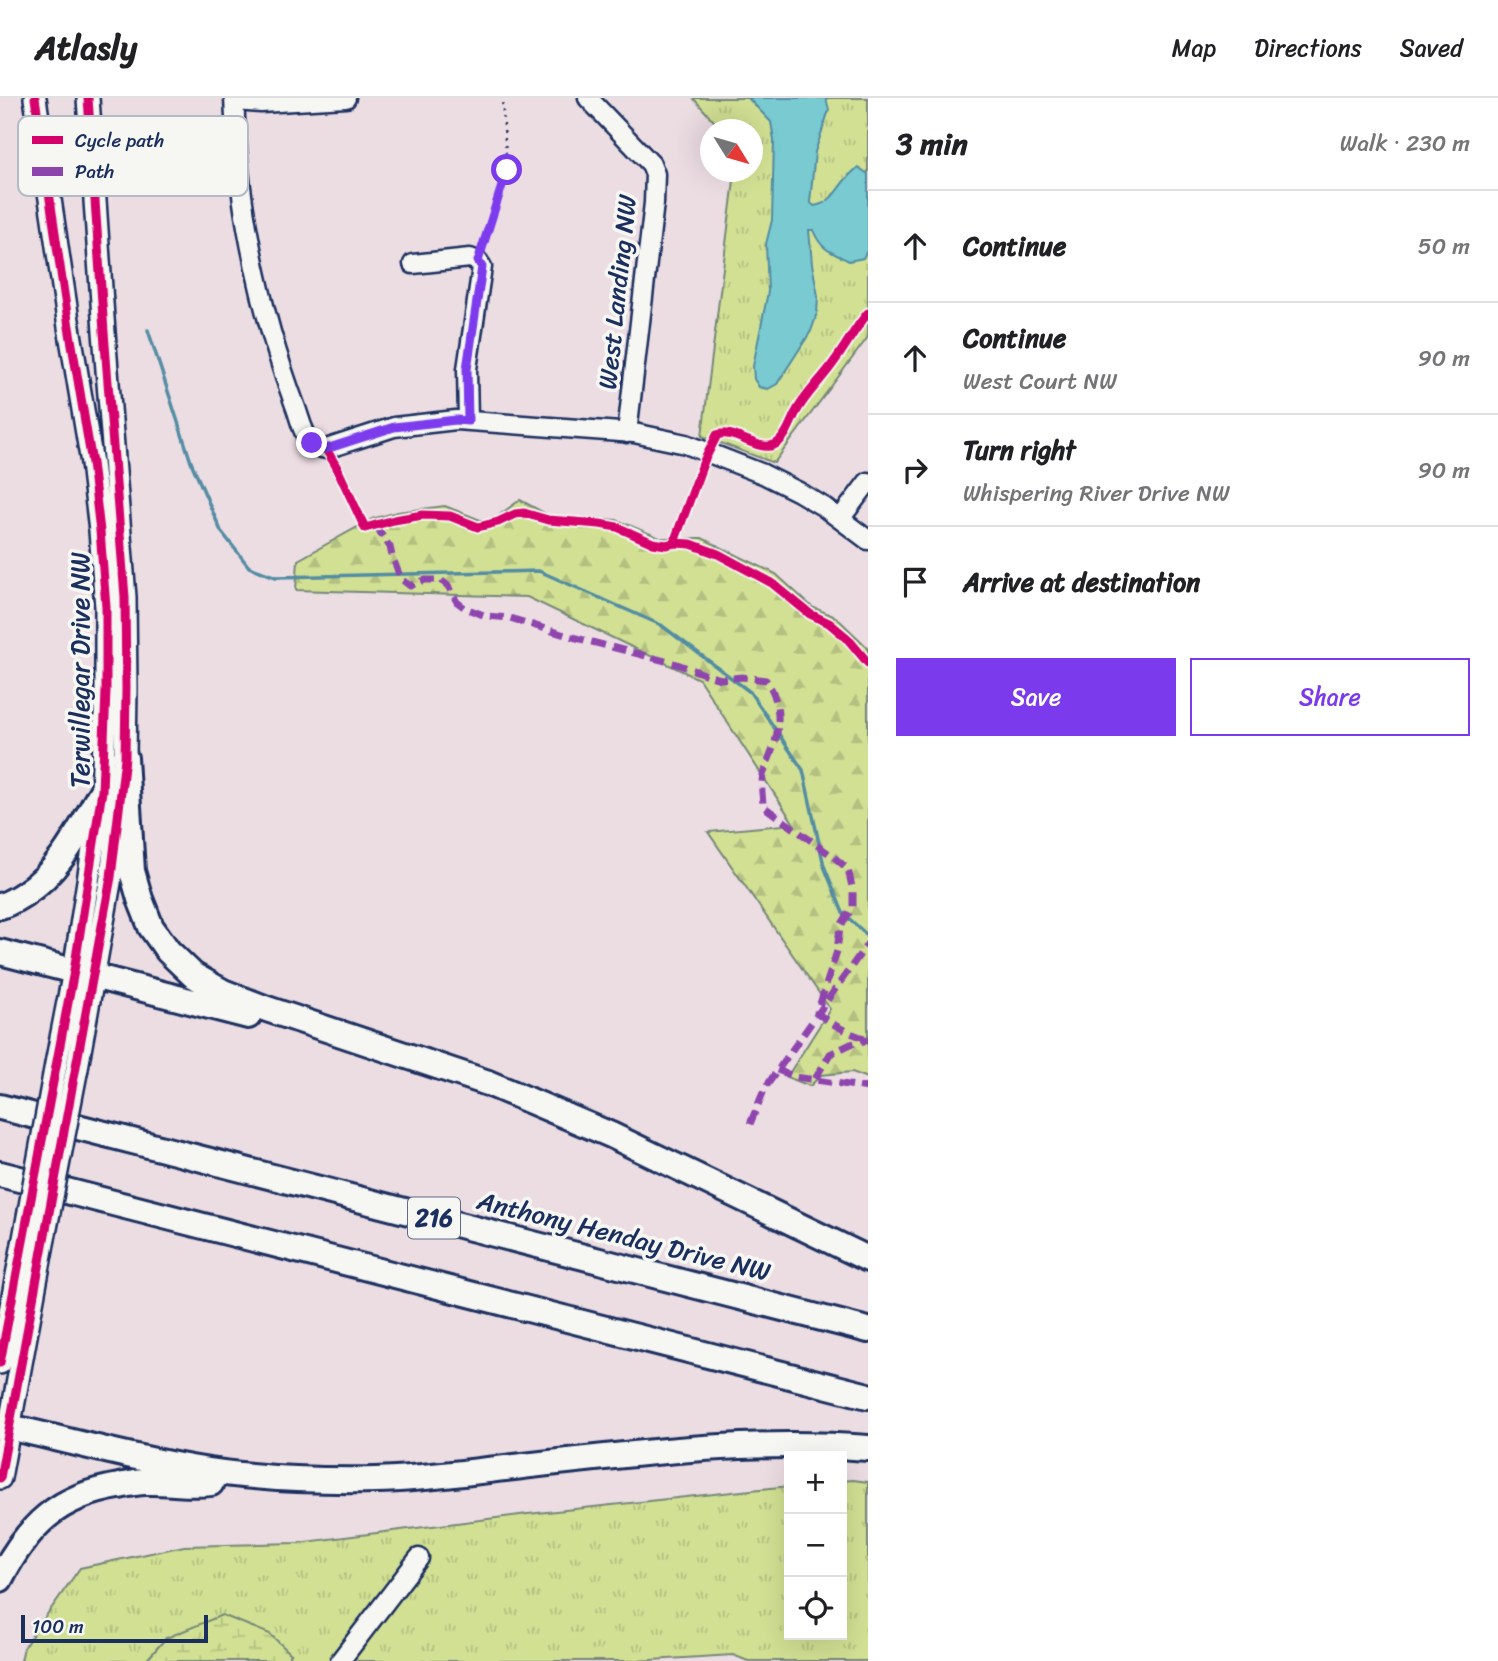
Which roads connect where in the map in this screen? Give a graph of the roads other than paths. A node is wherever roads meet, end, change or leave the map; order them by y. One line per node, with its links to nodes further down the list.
1 (35, 98): 6 (main road, Terwillegar Drive NW)
2 (88, 98): 7 (main road, Terwillegar Drive NW)
3 (346, 98): 5 (street)
4 (588, 98): 13 (street, West Landing NW)
5 (235, 99)
6 (38, 116)
7 (89, 116)
8 (50, 196): 18 (main road, Terwillegar Drive NW)
9 (95, 196): 17 (main road, Terwillegar Drive NW)
10 (243, 196): 12 (street)
11 (413, 264): 12 (street)
12 (468, 421): 13 (street)
13 (627, 433): 15 (street)
14 (868, 482): 15 (street)
15 (840, 519): 16 (street)
16 (868, 540)
17 (125, 758): 21 (main road, Terwillegar Drive NW); 22 (highway)
18 (102, 791): 19 (highway); 21 (main road, Terwillegar Drive NW)
19 (0, 906)
20 (0, 952): 21 (highway)
21 (84, 973): 22 (highway); 25 (main road, Terwillegar Drive NW, bridge)
22 (404, 1056): 26 (highway)
23 (0, 1107): 27 (highway, Anthony Henday Drive NW / 216)
24 (0, 1174): 29 (highway, 216)
25 (32, 1246): 28 (main road, Terwillegar Drive NW); 30 (main road, Terwillegar Drive NW)
26 (868, 1259)
27 (868, 1330)
28 (0, 1363)
29 (868, 1396)
30 (5, 1426): 32 (highway); 33 (main road, Terwillegar Drive NW)
31 (868, 1448): 32 (highway)
32 (239, 1475): 35 (highway)
33 (0, 1478)
34 (419, 1558): 36 (street)
35 (0, 1579)
36 (340, 1661)

